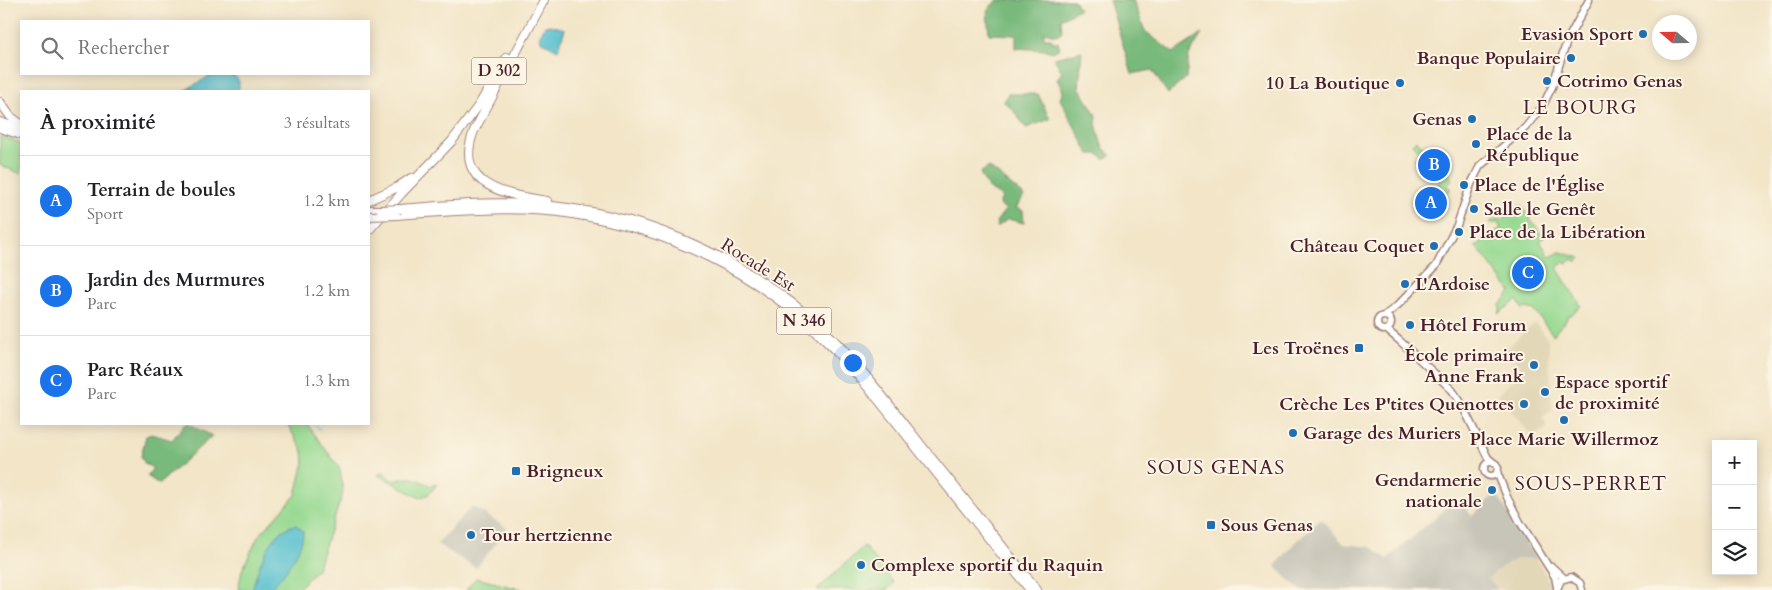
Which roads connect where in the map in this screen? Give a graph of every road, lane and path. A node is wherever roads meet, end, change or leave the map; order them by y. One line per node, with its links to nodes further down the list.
1 (538, 0): 11 (highway, D 302)
2 (544, 0): 4 (highway, D 302)
3 (1589, 0): 19 (main road)
4 (506, 70): 15 (highway); 18 (highway)
5 (0, 102): 7 (highway)
6 (0, 122): 8 (highway)
7 (20, 123)
8 (20, 129)
9 (2, 130): 10 (highway)
10 (20, 135)
11 (454, 138): 12 (highway); 17 (highway)
12 (370, 200)
13 (370, 210): 14 (highway, Rocade Est / N 346, bridge)
14 (401, 212): 15 (highway, Rocade Est / N 346); 16 (highway, Rocade Est / N 346, bridge); 16 (highway, bridge); 31 (highway, Rocade Est / N 346)
15 (609, 215): 32 (highway, Rocade Est / N 346)
16 (370, 218)
17 (370, 229)
18 (370, 235)
19 (1397, 306): 20 (main road); 21 (main road)
20 (1384, 316): 21 (main road); 21 (main road)
21 (1389, 326): 22 (main road)
22 (1479, 442): 23 (main road); 24 (main road)
23 (1494, 463): 24 (main road); 25 (main road)
24 (1485, 466): 26 (main road)
25 (1497, 472): 26 (main road); 27 (main road)
26 (1490, 476): 27 (main road)
27 (1507, 497): 28 (main road)
28 (1535, 548): 29 (main road); 30 (main road)
29 (1564, 578): 30 (main road); 33 (main road)
30 (1557, 588)
31 (1030, 590)
32 (1037, 590)
33 (1582, 590)

